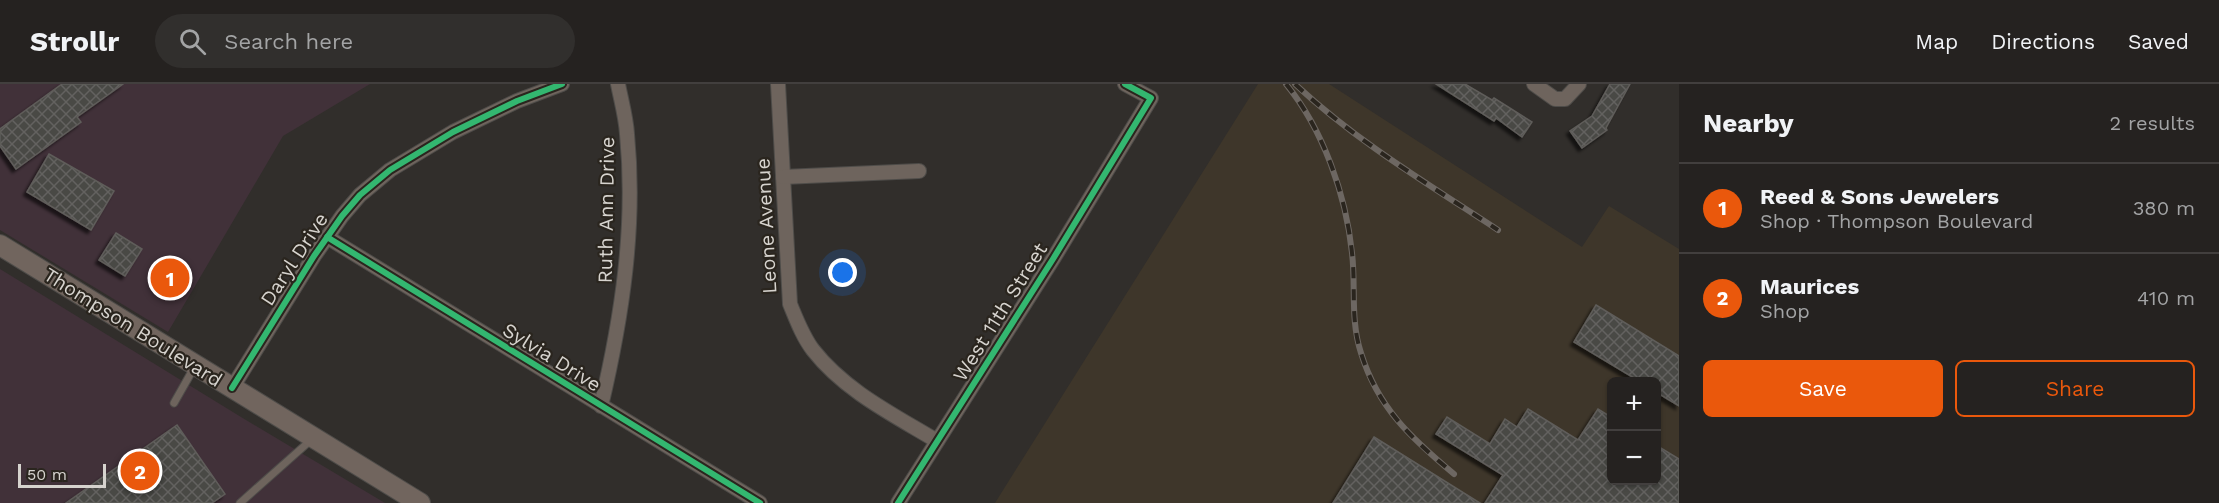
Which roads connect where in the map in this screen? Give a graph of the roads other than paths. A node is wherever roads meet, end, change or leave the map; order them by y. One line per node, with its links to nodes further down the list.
1 (562, 84): 9 (street, Daryl Drive)
2 (618, 84): 14 (street, Ruth Ann Drive)
3 (778, 84): 8 (street, Leone Avenue)
4 (1125, 84): 16 (street, West 11th Street)
5 (1534, 84): 6 (street)
6 (1579, 84)
7 (919, 171): 8 (street)
8 (783, 177): 16 (street, Leone Avenue)
9 (327, 237): 12 (street, Daryl Drive); 14 (street, Sylvia Drive)
10 (3, 251): 11 (main road, Thompson Boulevard)
11 (196, 365): 12 (main road, Thompson Boulevard); 13 (lane)
12 (232, 388): 15 (main road, Thompson Boulevard)
13 (174, 403)
14 (601, 406): 19 (street, Sylvia Drive)
15 (313, 438): 17 (lane); 18 (main road, Thompson Boulevard)
16 (937, 441): 20 (street, West 11th Street)
17 (240, 503)
18 (420, 503)
19 (760, 503)
20 (898, 503)

